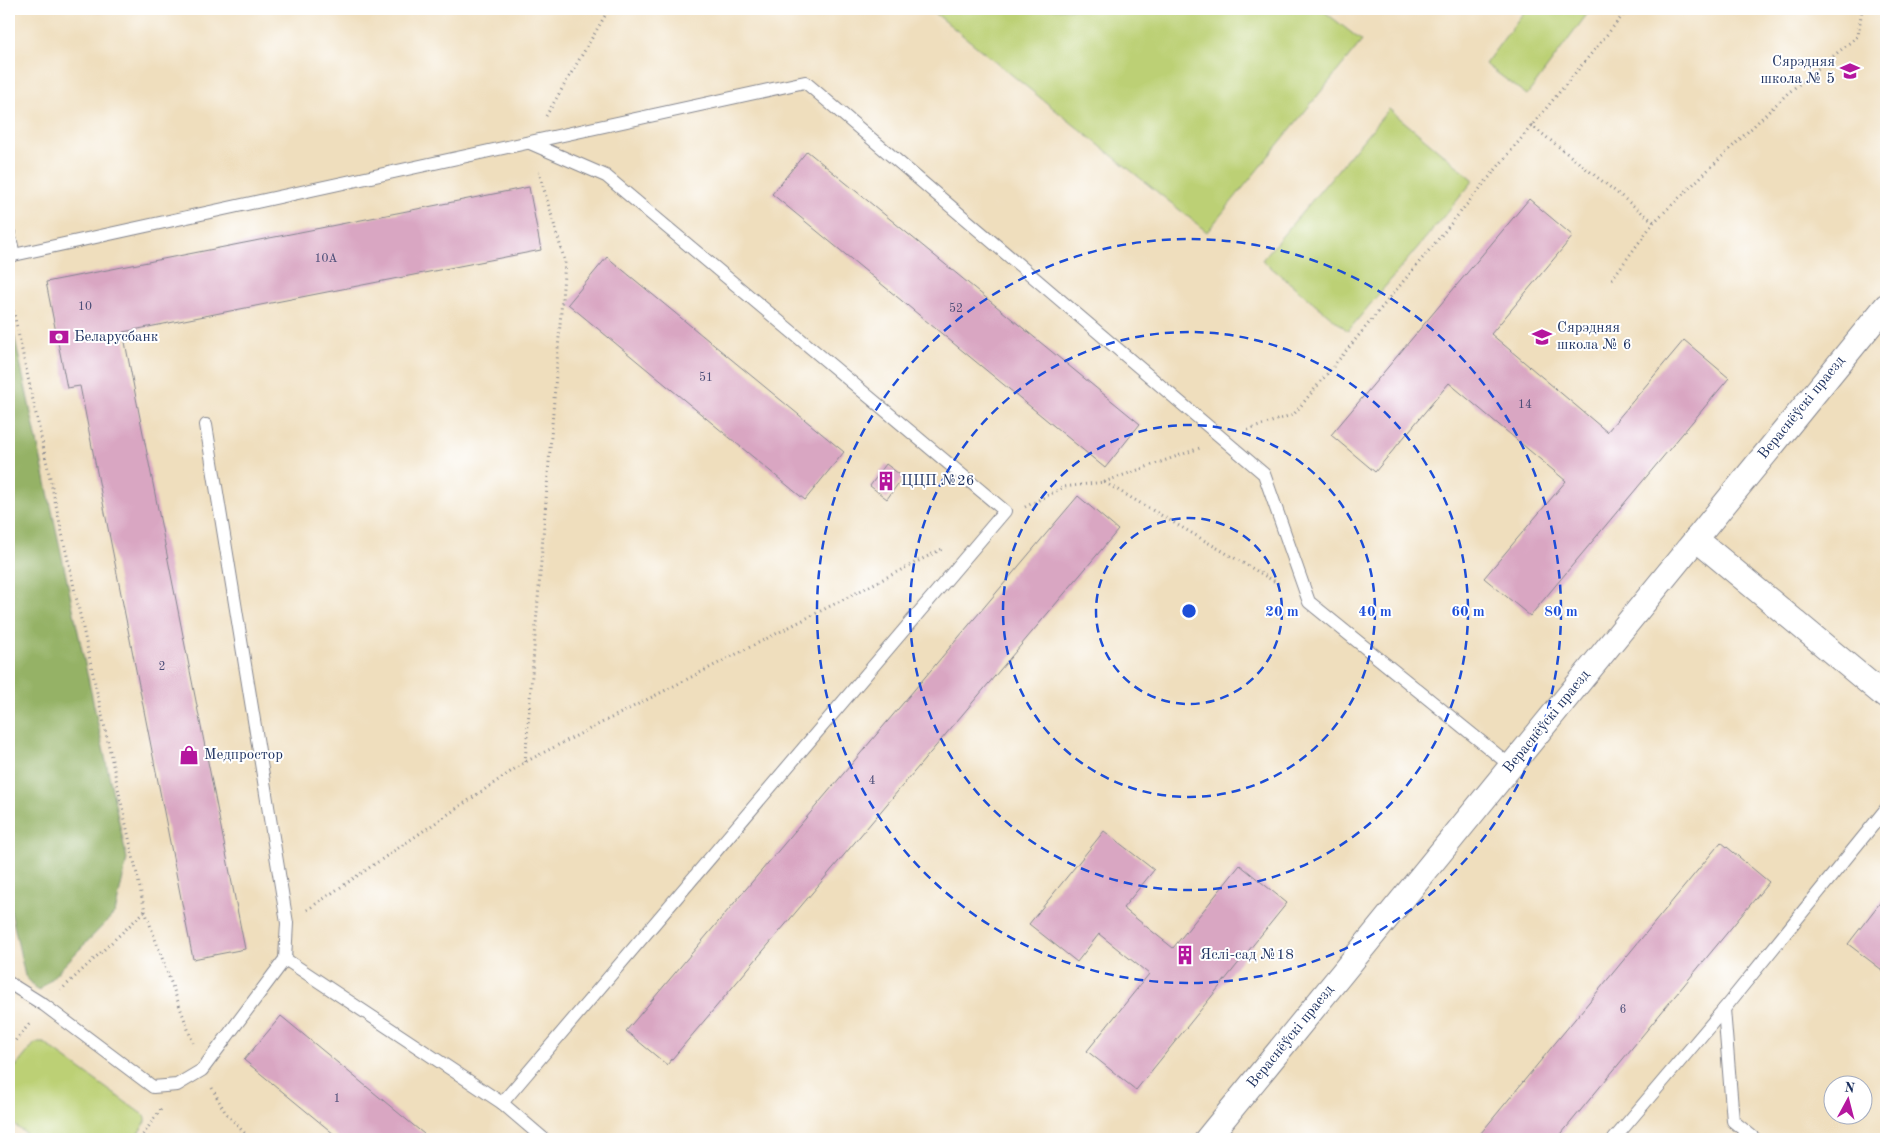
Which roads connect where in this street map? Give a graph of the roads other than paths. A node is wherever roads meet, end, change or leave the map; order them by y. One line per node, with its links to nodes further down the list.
1 (530, 143): 3 (lane); 8 (lane); 13 (lane)
2 (9, 233): 3 (lane)
3 (11, 256)
4 (1886, 306): 6 (street, Вераснёўскі праезд)
5 (206, 425): 10 (lane)
6 (1696, 539): 7 (street); 8 (street, Вераснёўскі праезд)
7 (1886, 697)
8 (1511, 766): 15 (street, Вераснёўскі праезд)
9 (1886, 809): 12 (lane)
10 (284, 959): 11 (lane); 13 (lane)
11 (9, 983)
12 (1724, 1008): 16 (lane); 17 (lane)
13 (502, 1103): 14 (lane)
14 (544, 1139)
15 (1207, 1139)
16 (1614, 1139)
17 (1754, 1139)

